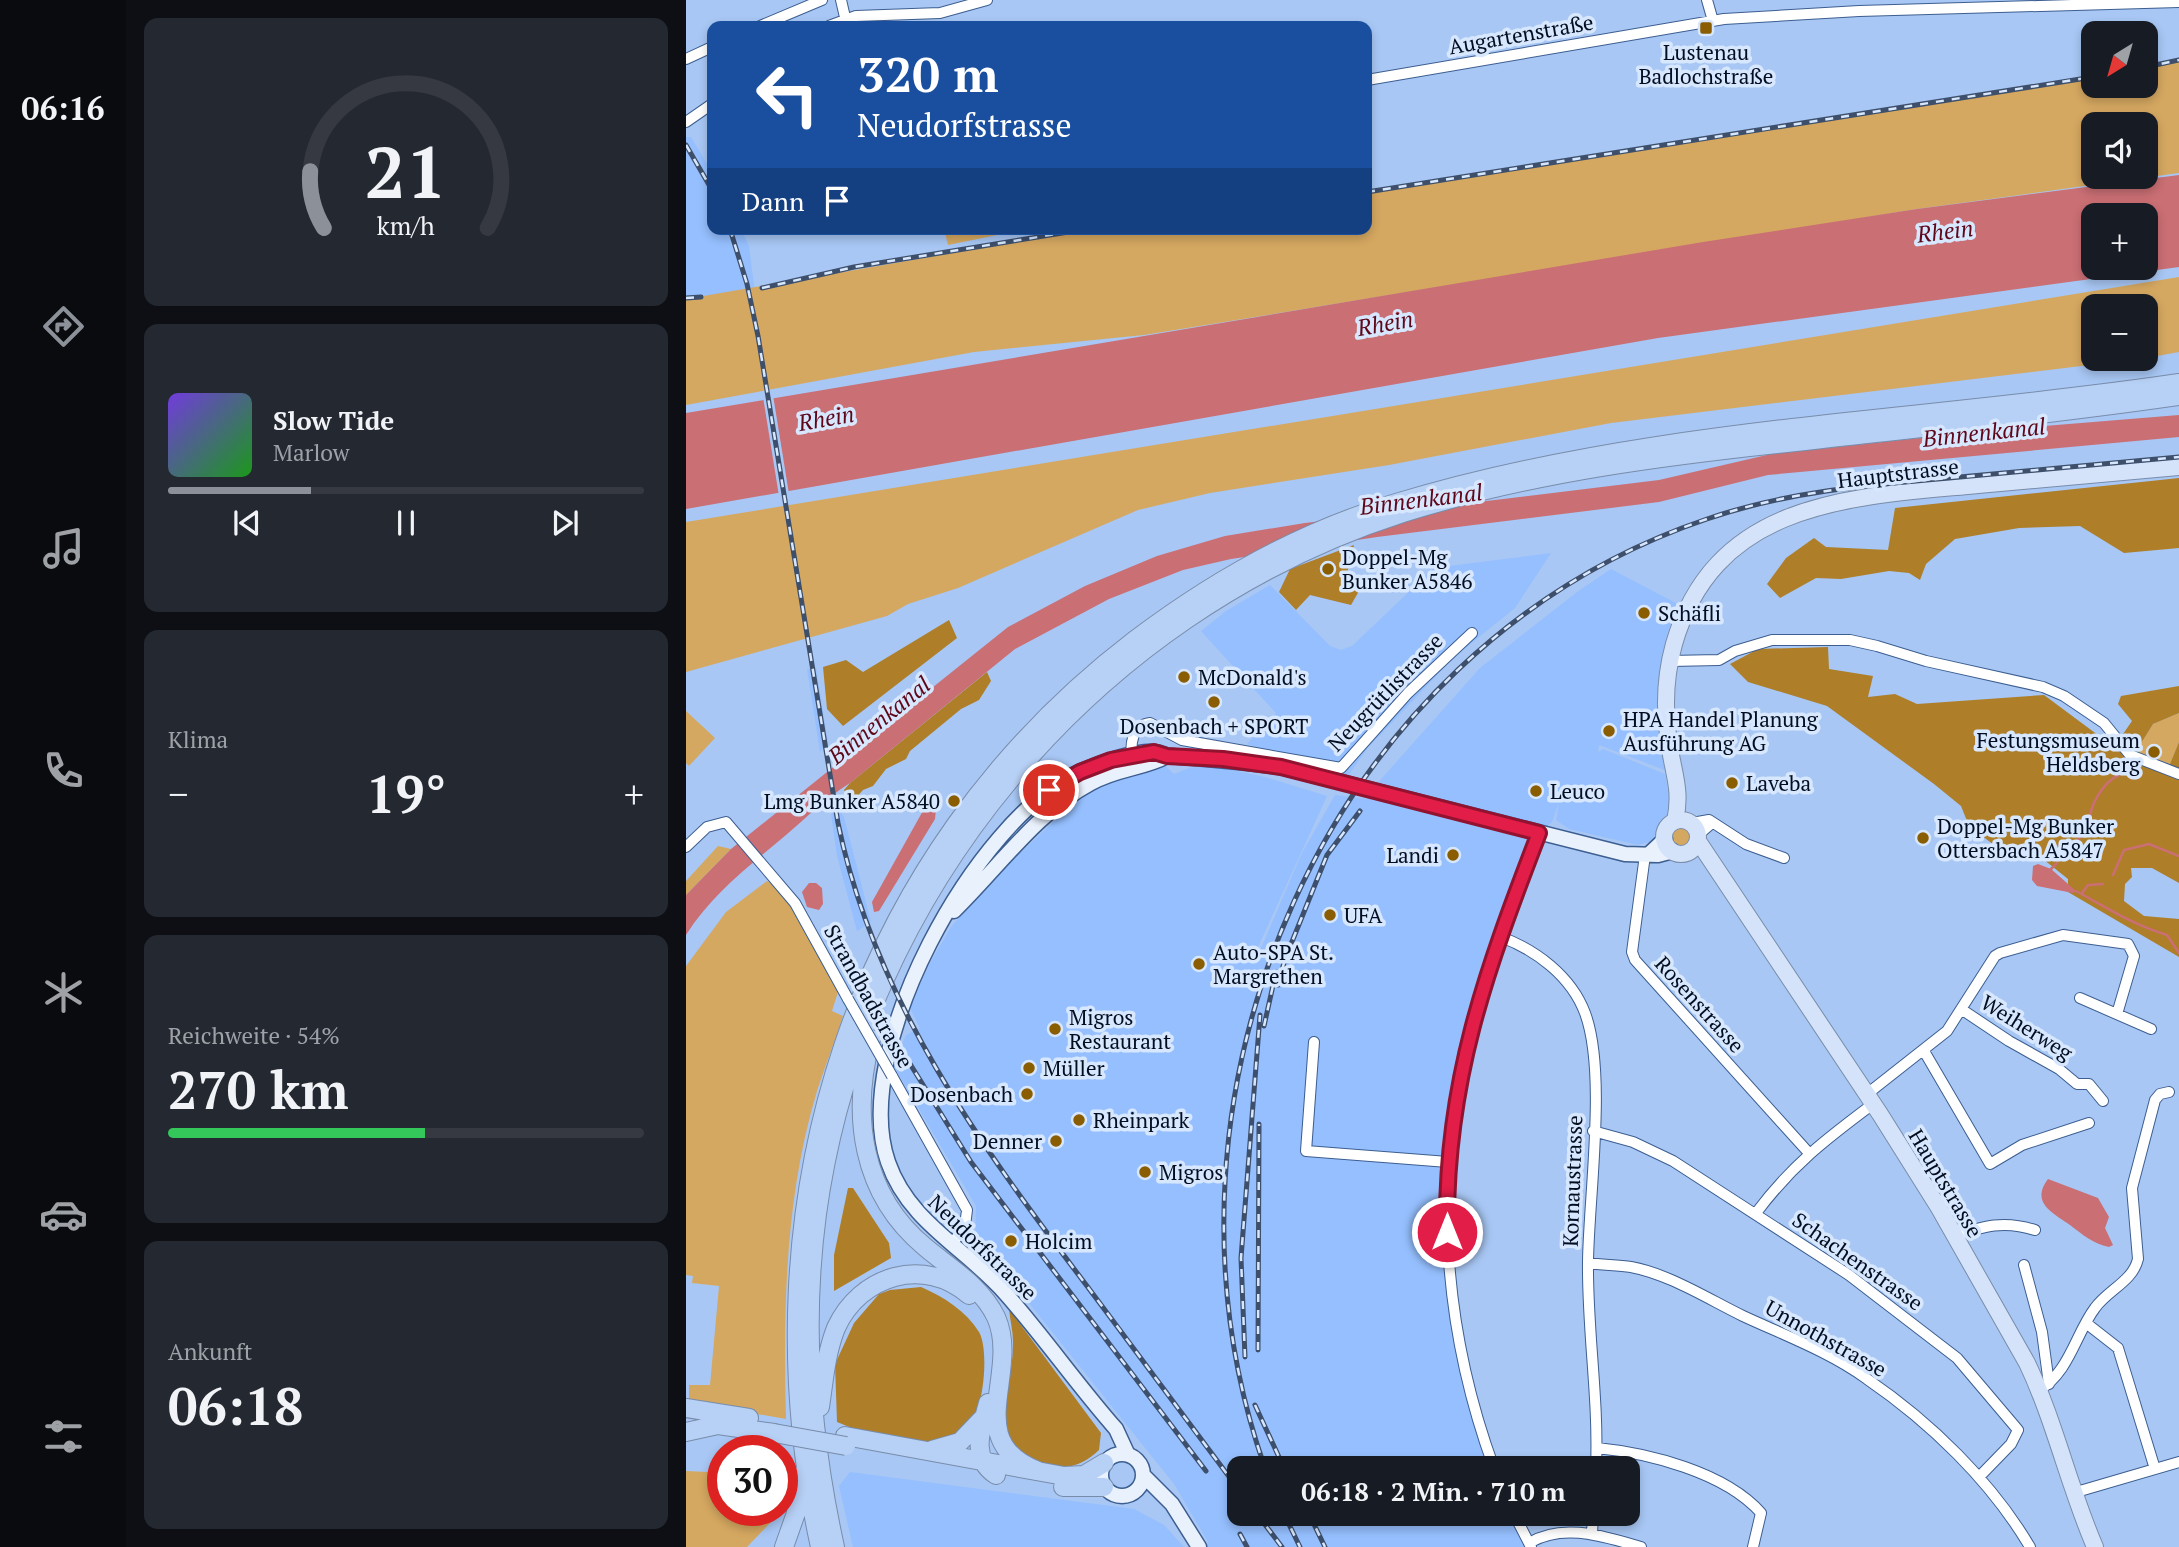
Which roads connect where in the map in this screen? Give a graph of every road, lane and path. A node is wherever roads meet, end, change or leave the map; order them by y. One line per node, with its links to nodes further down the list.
1 (822, 0): 7 (street)
2 (841, 0): 8 (street)
3 (987, 0): 9 (street)
4 (1707, 0): 10 (street)
5 (2179, 2): 6 (street, Augartenstraße)
6 (2058, 3): 10 (street, Augartenstraße)
7 (772, 21)
8 (847, 21)
9 (857, 21)
10 (1713, 21): 13 (street, Augartenstraße)
11 (707, 49): 12 (street)
12 (686, 59)
13 (1372, 79)
14 (707, 107): 15 (street)
15 (686, 122)
16 (2179, 383): 54 (highway)
17 (2179, 396): 30 (highway)
18 (2179, 467): 20 (main road, Hauptstrasse)
19 (1472, 633): 21 (street, Neugrütlistrasse)
20 (1670, 661): 22 (street); 24 (main road, Hauptstrasse)
21 (1139, 760): 23 (main road, Neudorfstrasse); 28 (main road, Neudorfstrasse); 28 (main road, Neudorfstrasse)
22 (2179, 774)
23 (1539, 833): 26 (main road, Neudorfstrasse); 29 (street)
24 (1685, 835): 26 (main road); 27 (street); 38 (main road, Hauptstrasse)
25 (686, 847): 47 (street, Strandbadstrasse, bridge)
26 (1647, 855): 42 (street, Rosenstrasse)
27 (1784, 858)
28 (944, 922): 47 (main road, Neudorfstrasse)
29 (1501, 937): 41 (street, Kornaustrasse); 43 (street)
30 (890, 964): 58 (highway); 69 (highway)
31 (2080, 998): 33 (street)
32 (1961, 1009): 33 (street); 36 (street); 39 (street, Weiherweg)
33 (2118, 1014): 34 (street)
34 (2151, 1029)
35 (1314, 1042): 43 (street)
36 (1924, 1051): 38 (street); 40 (street)
37 (2169, 1092): 50 (street)
38 (1870, 1099): 42 (street); 46 (main road, Hauptstrasse)
39 (2103, 1101)
40 (2089, 1123)
41 (1593, 1131): 44 (street, Schachenstrasse); 48 (street, Kornaustrasse)
42 (1808, 1152): 44 (street)
43 (1448, 1162): 63 (street)
44 (1756, 1213): 71 (street, Schachenstrasse)
45 (2035, 1230): 46 (street)
46 (1954, 1236): 51 (main road, Hauptstrasse)
47 (952, 1244): 55 (main road, Neudorfstrasse)
48 (1588, 1263): 60 (street, Kornaustrasse); 71 (street, Unnothstrasse)
49 (2024, 1265): 51 (street)
50 (2086, 1323): 51 (street); 67 (street)
51 (2044, 1387): 74 (main road, Hauptstrasse)
52 (686, 1408): 56 (highway)
53 (984, 1415): 58 (highway); 61 (highway); 68 (highway)
54 (799, 1416): 80 (highway); 81 (highway)
55 (1110, 1423): 62 (main road, Neudorfstrasse); 65 (main road)
56 (773, 1428): 57 (highway); 59 (highway, bridge)
57 (686, 1432)
58 (815, 1438): 82 (highway)
59 (846, 1441): 61 (highway); 68 (highway)
60 (1597, 1448): 64 (street, Kornaustrasse); 85 (street)
61 (926, 1451): 68 (highway)
62 (1128, 1455): 65 (main road); 70 (main road)
63 (1490, 1456)
64 (1597, 1456)
65 (1107, 1460): 69 (highway); 72 (main road)
66 (2179, 1462): 67 (street)
67 (2155, 1469): 74 (street)
68 (983, 1470): 69 (highway); 72 (highway)
69 (1038, 1471)
70 (1143, 1475): 73 (main road); 75 (main road)
71 (1979, 1477): 86 (street, Unnothstrasse)
72 (1104, 1487): 73 (main road)
73 (1136, 1491): 75 (main road)
74 (2073, 1493): 87 (main road, Hauptstrasse)
75 (1181, 1518): 83 (main road)
76 (1520, 1526): 79 (street)
77 (1592, 1526): 78 (street)
78 (1592, 1534): 79 (street); 84 (street)
79 (1530, 1545)
80 (784, 1547)
81 (820, 1547)
82 (835, 1547)
83 (1199, 1547)
84 (1641, 1547)
85 (1753, 1547)
86 (2030, 1547)
87 (2095, 1547)

